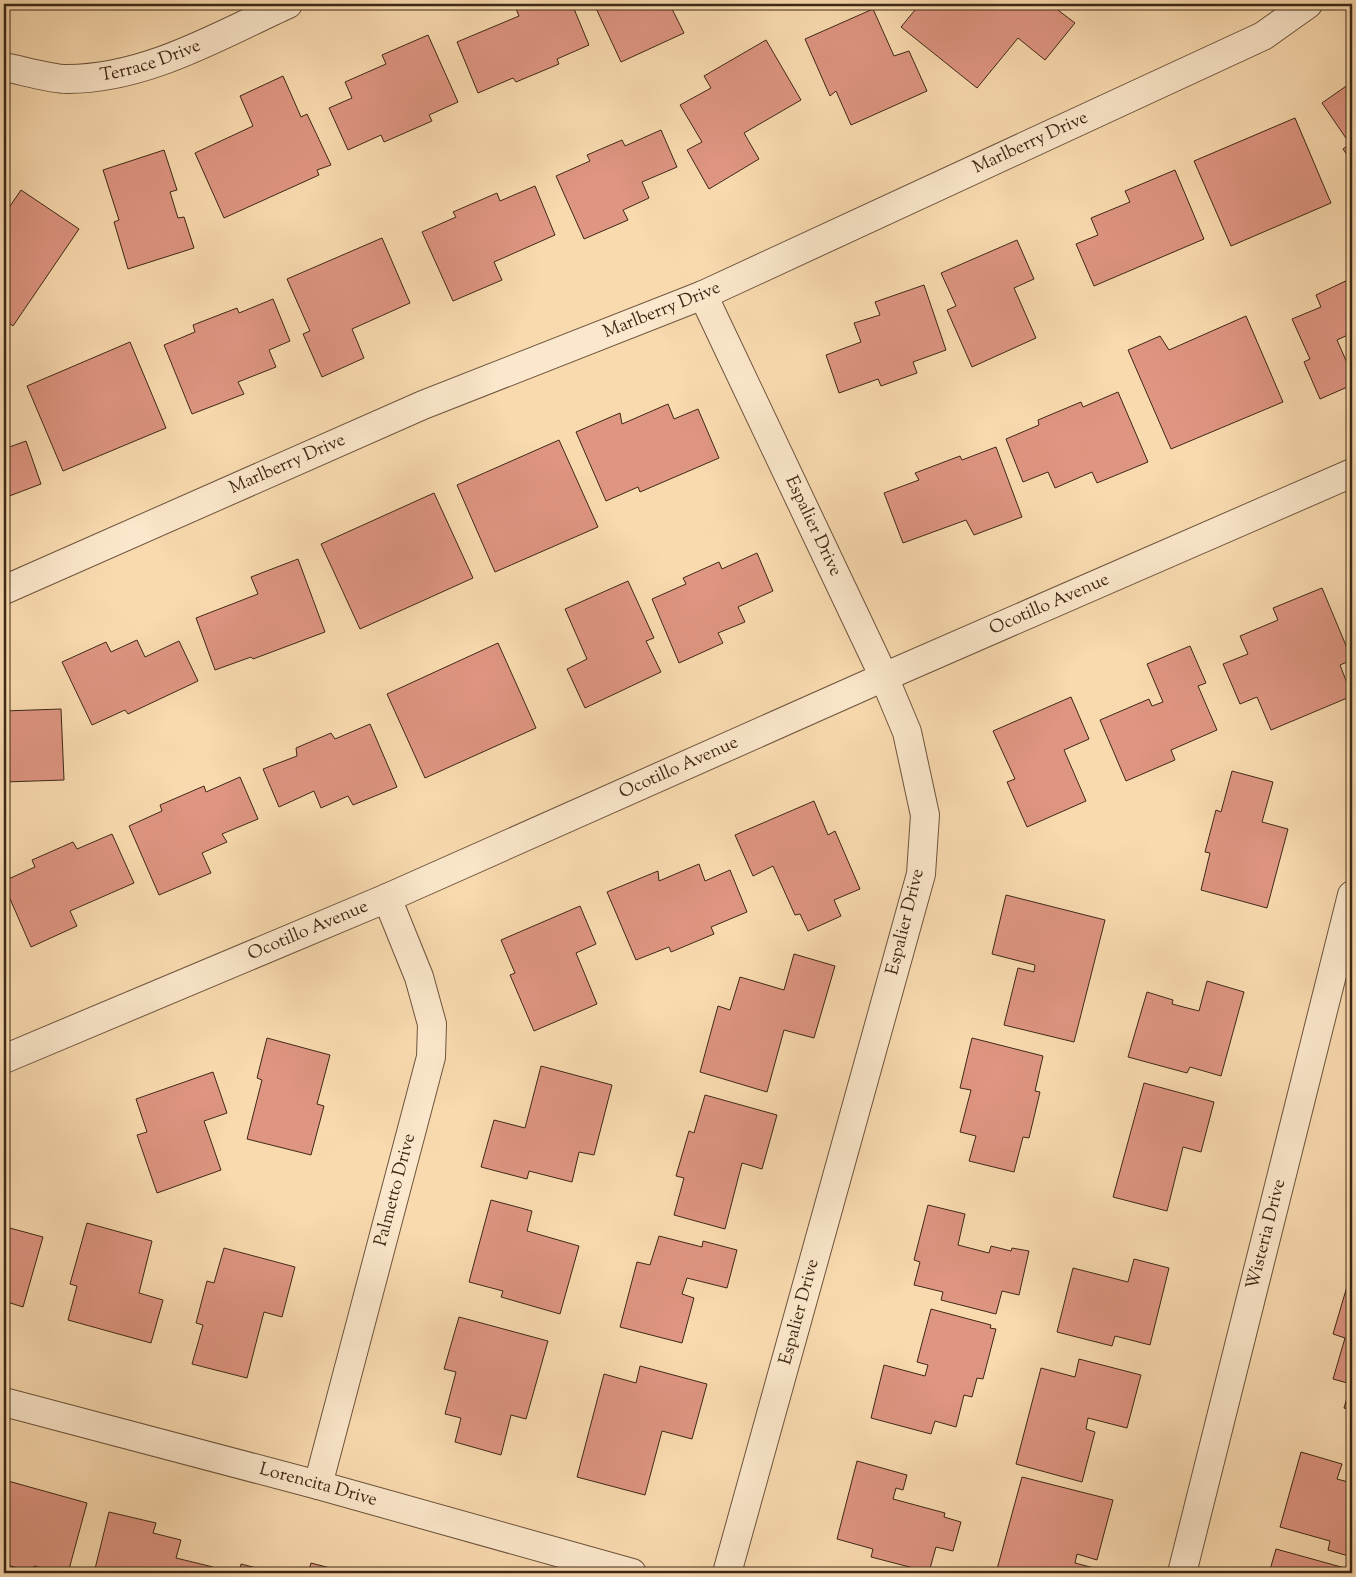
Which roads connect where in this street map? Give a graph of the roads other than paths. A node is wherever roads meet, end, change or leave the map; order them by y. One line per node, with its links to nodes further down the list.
1 (288, 4): 3 (street, Terrace Drive)
2 (1308, 4): 4 (street, Marlberry Drive)
3 (4, 66)
4 (703, 295): 6 (street, Marlberry Drive); 7 (street, Espalier Drive)
5 (1352, 473): 7 (street, Ocotillo Avenue)
6 (4, 590)
7 (884, 677): 9 (street, Ocotillo Avenue); 14 (street, Espalier Drive)
8 (1352, 896): 15 (street, Wisteria Drive)
9 (387, 898): 10 (street, Ocotillo Avenue); 12 (street, Palmetto Drive)
10 (4, 1059)
11 (4, 1402): 12 (street, Lorencita Drive)
12 (318, 1485): 13 (street, Lorencita Drive)
13 (632, 1573)
14 (728, 1573)
15 (1182, 1573)

